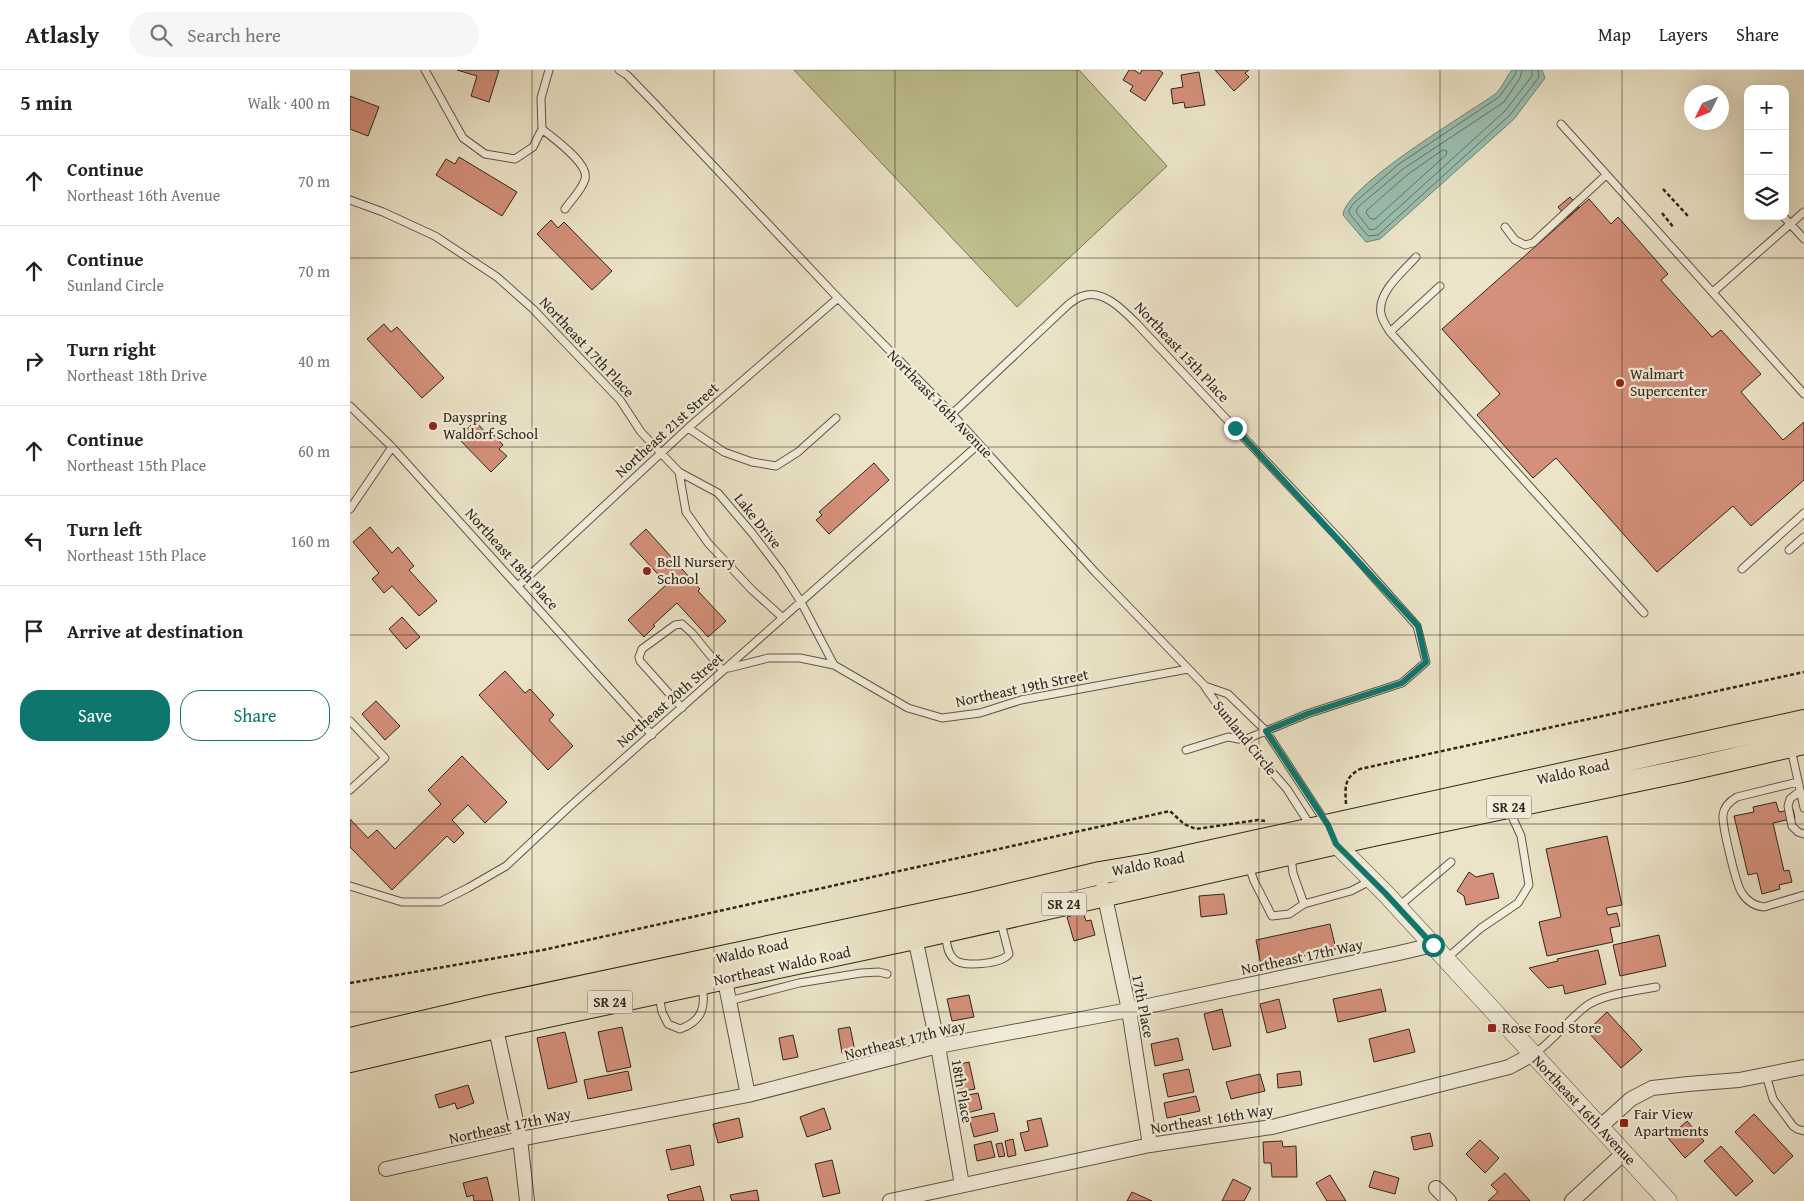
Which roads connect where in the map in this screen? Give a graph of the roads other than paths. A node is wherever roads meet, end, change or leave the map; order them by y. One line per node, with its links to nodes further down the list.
1 (425, 70): 5 (lane)
2 (549, 70): 5 (lane)
3 (619, 70): 17 (lane, Northeast 16th Avenue)
4 (1561, 124): 6 (lane)
5 (542, 129): 8 (lane)
6 (1606, 175): 12 (lane); 16 (lane)
7 (350, 200): 26 (lane, Northeast 17th Place)
8 (565, 209)
9 (1804, 212): 11 (lane)
10 (1787, 220): 11 (lane)
11 (1791, 224): 13 (lane); 16 (lane)
12 (1505, 228)
13 (1804, 239)
14 (1416, 257): 18 (lane)
15 (1440, 286): 18 (lane)
16 (1713, 292): 19 (lane)
17 (838, 298): 21 (lane, Northeast 16th Avenue); 23 (lane, Northeast 21st Street)
18 (1390, 332): 35 (lane)
19 (1804, 394)
20 (350, 406): 25 (lane, Northeast 18th Place)
21 (952, 414): 24 (lane, Northeast 16th Avenue); 44 (lane, Northeast 15th Place)
22 (836, 418): 23 (lane)
23 (688, 428): 26 (lane, Northeast 21st Street)
24 (979, 444): 34 (lane, Northeast 20th Street); 38 (lane, Northeast 16th Avenue)
25 (392, 447): 28 (lane); 33 (lane, Northeast 18th Place)
26 (661, 454): 27 (lane, Northeast 17th Place); 33 (lane, Northeast 21st Street)
27 (680, 472): 34 (lane, Lake Drive); 36 (lane)
28 (350, 509)
29 (1804, 512): 32 (lane)
30 (1804, 537): 31 (lane)
31 (1789, 550)
32 (1742, 569)
33 (518, 586): 45 (lane, Northeast 18th Place)
34 (801, 602): 36 (lane, Northeast 20th Street); 37 (lane, Lake Drive)
35 (1644, 613)
36 (783, 618): 39 (lane, Northeast 20th Street)
37 (834, 665): 38 (lane, Northeast 19th Street); 39 (lane, Northeast 19th Street)
38 (1188, 669): 40 (lane, Northeast 16th Avenue)
39 (725, 670): 41 (lane, Northeast 20th Street); 41 (lane)
40 (1205, 686): 44 (lane, Northeast 16th Avenue); 46 (lane, Sunland Circle)
41 (682, 708): 45 (lane, Northeast 20th Street)
42 (350, 721): 50 (lane)
43 (1804, 721): 54 (highway, Waldo Road / SR 24)
44 (1266, 731): 46 (lane); 54 (lane, Sunland Circle)
45 (652, 734): 62 (lane, Northeast 20th Street)
46 (1244, 740): 48 (lane); 54 (lane, Sunland Circle)
47 (1797, 745): 49 (lane); 52 (highway, Waldo Road / SR 24)
48 (1186, 750)
49 (1798, 782): 51 (lane); 63 (lane)
50 (350, 790)
51 (1800, 791): 53 (lane); 55 (lane)
52 (1508, 807): 54 (highway, Waldo Road / SR 24); 71 (lane)
53 (1804, 808)
54 (1330, 827): 56 (highway, Waldo Road / SR 24); 60 (street, Northeast 16th Avenue); 61 (highway, Waldo Road / SR 24)
55 (1804, 834)
56 (1290, 854): 58 (highway, Waldo Road / SR 24); 64 (lane)
57 (1451, 862): 65 (lane)
58 (1248, 864): 59 (highway, Waldo Road / SR 24); 64 (lane)
59 (1214, 871): 61 (highway, Northeast Waldo Road / SR 24)
60 (1372, 880): 64 (lane); 65 (street, Northeast 16th Avenue)
61 (1102, 884): 66 (highway, Waldo Road / SR 24); 67 (highway, Northeast Waldo Road / SR 24); 78 (street, 17th Place)
62 (350, 886)
63 (1804, 895)
64 (1304, 904)
65 (1398, 907): 70 (street, Northeast 16th Avenue)
66 (910, 916): 69 (street, 18th Place); 72 (highway, Waldo Road / SR 24)
67 (1000, 919): 68 (highway, Northeast Waldo Road / SR 24); 68 (lane)
68 (944, 931): 69 (highway, Northeast Waldo Road / SR 24)
69 (915, 938): 72 (highway, Northeast Waldo Road / SR 24); 81 (street, 18th Place)
70 (1433, 945): 71 (street, Northeast 16th Avenue); 78 (street, Northeast 17th Way)
71 (1446, 959): 82 (street, Northeast 16th Avenue)
72 (723, 967): 74 (highway, Northeast Waldo Road / SR 24); 77 (street); 79 (highway, Waldo Road / SR 24)
73 (887, 974): 77 (lane)
74 (701, 982): 76 (highway, Northeast Waldo Road / SR 24); 76 (lane)
75 (1656, 987): 82 (lane)
76 (659, 992): 79 (highway, Northeast Waldo Road / SR 24)
77 (729, 1002): 86 (street)
78 (1128, 1010): 81 (street, Northeast 17th Way); 90 (street, 17th Place)
79 (494, 1017): 80 (highway, Northeast Waldo Road / SR 24); 83 (highway, Northeast Waldo Road / SR 24); 89 (street)
80 (350, 1039)
81 (938, 1046): 86 (street, Northeast 17th Way); 93 (street, 18th Place)
82 (1533, 1054): 87 (street, Northeast 16th Avenue); 90 (street, Northeast 16th Way)
83 (350, 1061)
84 (1804, 1067): 85 (street)
85 (1766, 1075): 87 (street); 88 (lane)
86 (748, 1096): 89 (street, Northeast 17th Way)
87 (1600, 1127): 91 (street, Northeast 16th Avenue)
88 (1804, 1131)
89 (520, 1139): 92 (street, Northeast 17th Way); 95 (street)
90 (1150, 1145): 93 (street, Northeast 16th Way)
91 (1624, 1153): 98 (street); 99 (street, Northeast 16th Avenue)
92 (386, 1169)
93 (962, 1185): 96 (street, Northeast 16th Way)
94 (1436, 1188): 97 (street)
95 (527, 1201)
96 (890, 1201)
97 (1449, 1201)
98 (1572, 1201)
99 (1668, 1201)

